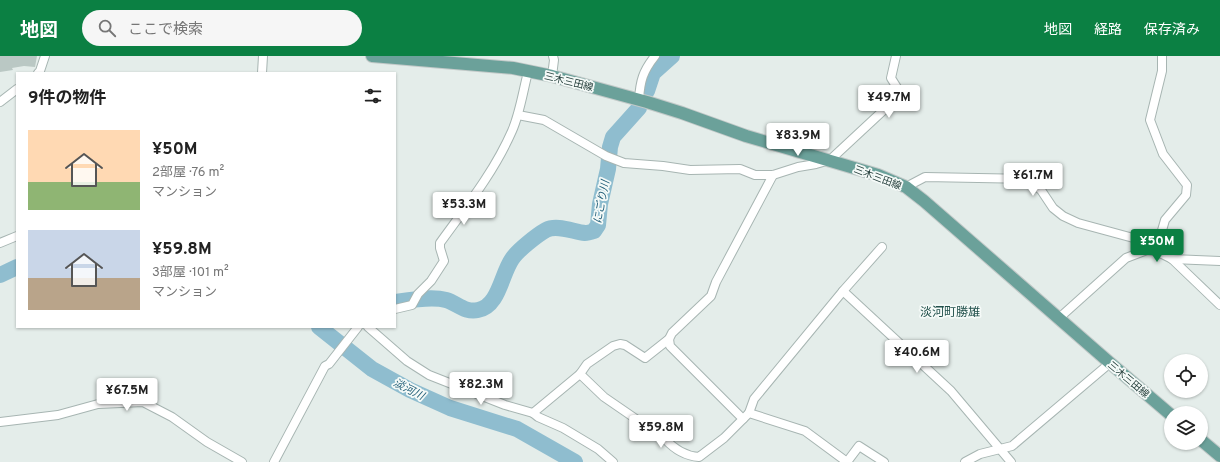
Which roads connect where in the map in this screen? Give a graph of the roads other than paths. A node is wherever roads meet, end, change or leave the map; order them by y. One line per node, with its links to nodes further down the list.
1 (45, 56): 9 (street)
2 (262, 56): 10 (street)
3 (372, 56): 8 (main road, 三木三田線)
4 (553, 56): 12 (street)
5 (655, 56): 14 (street)
6 (896, 56): 17 (street)
7 (1162, 56): 23 (street)
8 (397, 57): 11 (main road, 三木三田線)
9 (40, 72)
10 (262, 72)
11 (528, 72): 12 (main road, 三木三田線); 16 (street)
12 (552, 76): 14 (main road, 三木三田線)
13 (16, 90): 15 (street)
14 (639, 100): 17 (main road, 三木三田線)
15 (0, 102)
16 (518, 115): 18 (street); 28 (street)
17 (830, 160): 18 (street); 19 (main road, 三木三田線)
18 (773, 175): 32 (street)
19 (906, 187): 23 (street); 29 (main road, 三木三田線)
20 (16, 236): 21 (street)
21 (0, 243)
22 (882, 248): 26 (street)
23 (1152, 251): 24 (street); 29 (street)
24 (1172, 258): 25 (street); 27 (street)
25 (1220, 261)
26 (843, 291): 37 (street); 40 (street)
27 (1220, 305)
28 (396, 309)
29 (1058, 319): 33 (main road, 三木三田線)
30 (357, 328): 43 (street)
31 (369, 328): 36 (street)
32 (669, 339): 34 (street); 37 (street)
33 (1110, 363): 35 (main road, 三木三田線); 40 (street)
34 (580, 374): 36 (street); 37 (street)
35 (1164, 409)
36 (533, 413): 44 (street)
37 (746, 416): 45 (street)
38 (0, 422): 42 (street)
39 (1208, 446): 41 (main road)
40 (1000, 449): 46 (street); 47 (street)
41 (1220, 456)
42 (242, 462)
43 (274, 462)
44 (613, 462)
45 (884, 462)
46 (965, 462)
47 (1011, 462)

